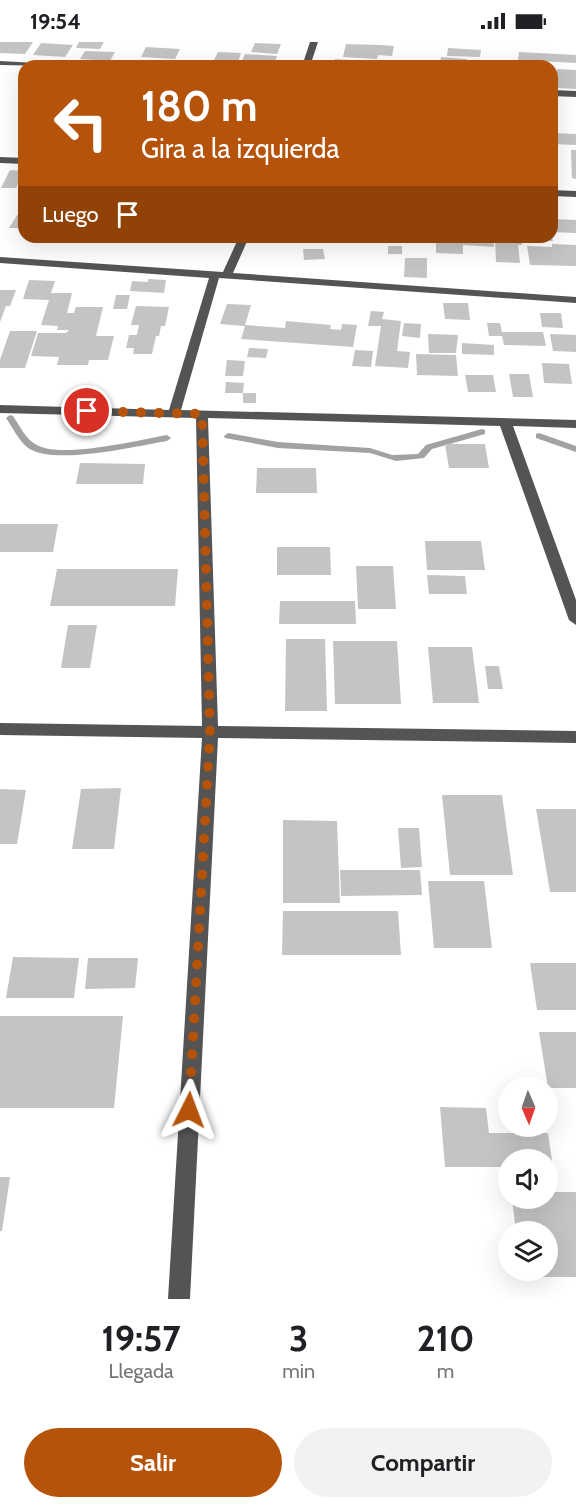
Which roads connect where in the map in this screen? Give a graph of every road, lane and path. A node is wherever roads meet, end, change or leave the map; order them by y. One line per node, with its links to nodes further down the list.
1 (314, 42): 2 (street)
2 (308, 60)
3 (0, 63): 4 (street)
4 (18, 64)
5 (558, 93): 6 (street)
6 (576, 94)
7 (0, 160): 8 (street)
8 (18, 161)
9 (558, 193): 10 (street)
10 (576, 194)
11 (240, 243): 13 (street)
12 (0, 260): 13 (street)
13 (221, 275): 14 (street); 16 (street)
14 (576, 300)
15 (0, 409): 16 (street)
16 (174, 414): 17 (street)
17 (202, 414): 18 (street); 22 (street)
18 (505, 422): 19 (street); 20 (street)
19 (576, 424)
20 (576, 620)
21 (0, 729): 22 (street)
22 (210, 732): 23 (street); 24 (street)
23 (576, 737)
24 (179, 1299)

